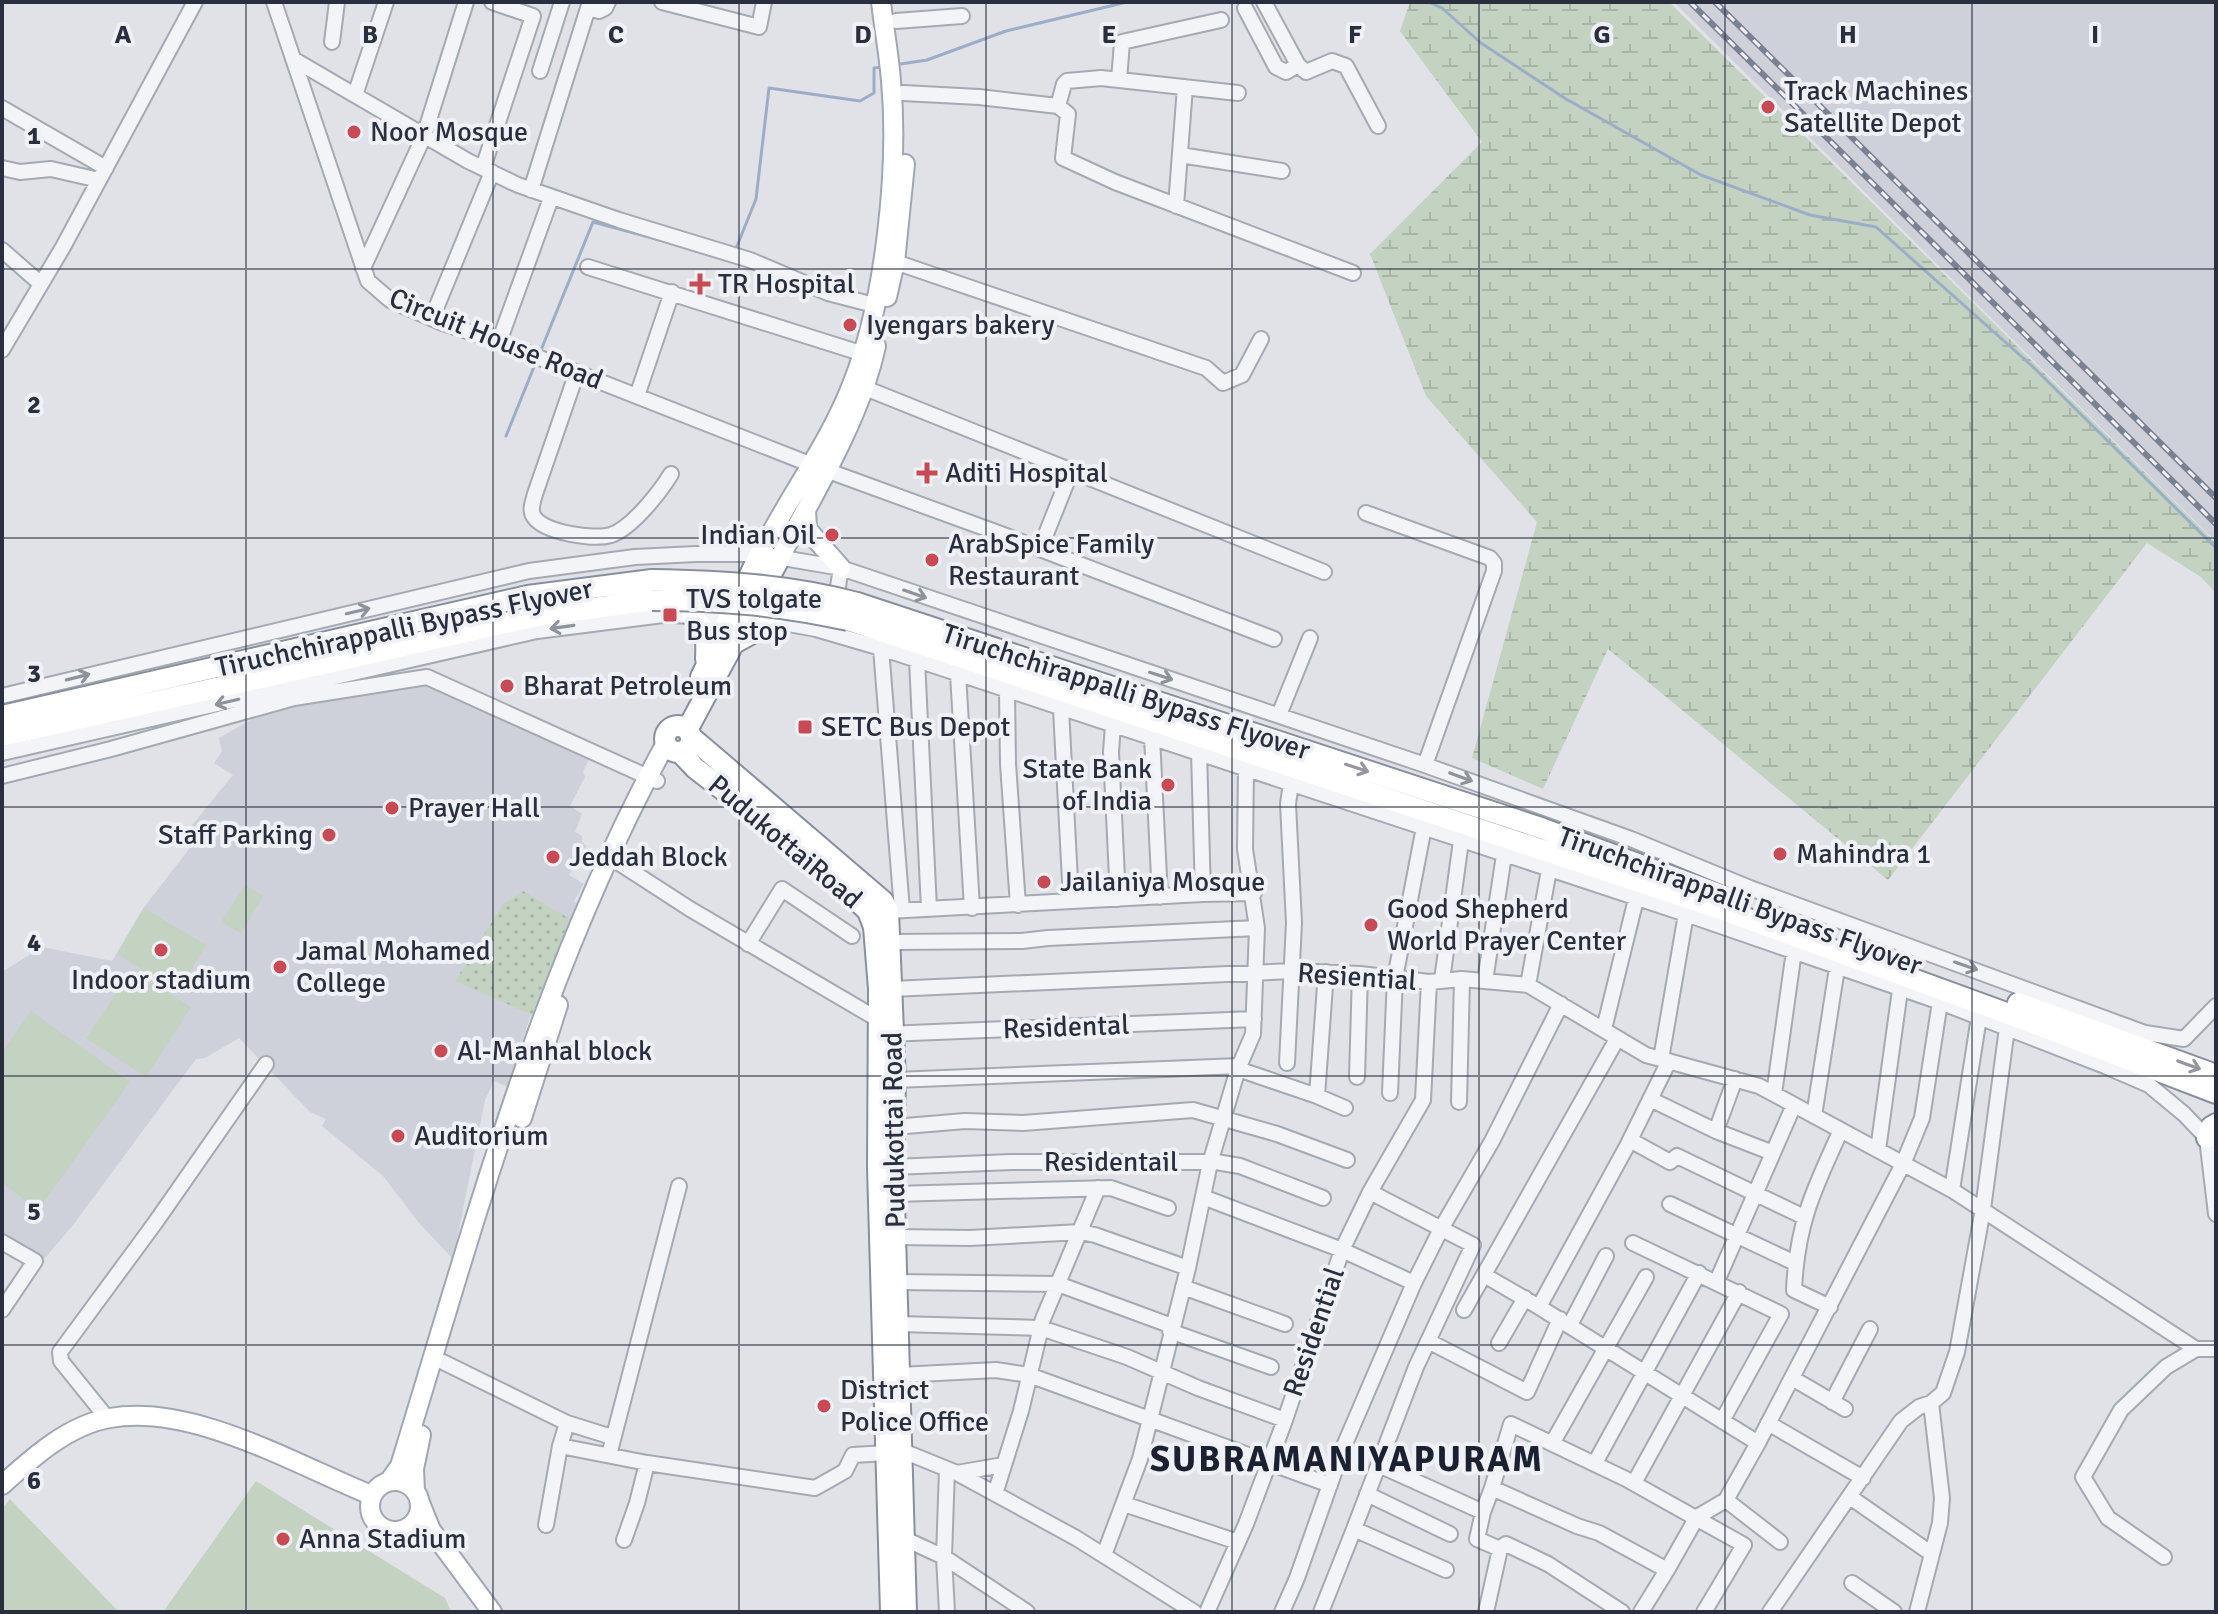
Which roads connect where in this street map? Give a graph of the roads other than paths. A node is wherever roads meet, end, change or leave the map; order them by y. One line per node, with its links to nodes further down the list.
1 (195, 2): 36 (street)
2 (274, 2): 20 (street, Circuit House Road)
3 (337, 2): 19 (street)
4 (386, 2): 27 (street)
5 (466, 2): 31 (street)
6 (492, 2): 14 (street)
7 (562, 2): 22 (street)
8 (608, 2): 37 (street)
9 (662, 2): 10 (street)
10 (764, 2)
11 (880, 2): 18 (main road)
12 (894, 2): 18 (main road)
13 (1264, 2): 21 (street)
14 (514, 6): 34 (street)
15 (1245, 8): 21 (street)
16 (962, 16): 18 (street)
17 (1221, 20): 23 (street)
18 (890, 28): 25 (main road)
19 (332, 42)
20 (293, 59): 27 (street); 43 (street, Circuit House Road)
21 (1298, 65): 30 (street)
22 (540, 71)
23 (1119, 80): 24 (street); 28 (street)
24 (1185, 87): 26 (street); 32 (street)
25 (897, 88): 28 (street); 41 (main road); 47 (main road)
26 (1238, 93)
27 (355, 95): 31 (street)
28 (1058, 106): 39 (street)
29 (2, 108): 36 (street)
30 (1378, 126)
31 (424, 136): 34 (street); 43 (street)
32 (1180, 155): 35 (street); 39 (street)
33 (2, 168): 36 (street)
34 (487, 170): 37 (street); 48 (street)
35 (1282, 171)
36 (103, 174): 45 (street)
37 (531, 190): 38 (street)
38 (551, 198): 47 (street); 51 (street)
39 (1176, 206): 44 (street)
40 (2, 250): 45 (street)
41 (895, 262): 50 (street); 53 (main road)
42 (588, 267): 46 (street)
43 (363, 268): 48 (street, Circuit House Road)
44 (1353, 273)
45 (41, 284): 49 (street)
46 (672, 292): 53 (street); 56 (street)
47 (874, 305): 53 (main road)
48 (432, 318): 51 (street, Circuit House Road)
49 (8, 326): 52 (street)
50 (1261, 339)
51 (499, 342): 54 (street, Circuit House Road)
52 (2, 350)
53 (868, 355): 55 (main road); 57 (main road)
54 (577, 372): 56 (street, Circuit House Road); 59 (street)
55 (865, 388): 57 (main road); 58 (street)
56 (637, 396): 57 (street, Circuit House Road)
57 (819, 467): 60 (main road); 62 (street, Circuit House Road); 64 (main road)
58 (1072, 469): 62 (street); 66 (street)
59 (671, 474)
60 (806, 510): 64 (main road); 65 (main road)
61 (1366, 513): 92 (street)
62 (1040, 549): 74 (street, Circuit House Road)
63 (663, 555): 64 (street); 67 (street); 81 (street, one-way to 63)
64 (770, 555): 65 (street); 70 (highway)
65 (841, 568): 72 (street); 84 (street, one-way to 84)
66 (1324, 572)
67 (656, 598): 68 (highway, Tiruchchirappalli Bypass Flyover, bridge); 69 (street); 85 (highway, Tiruchchirappalli Bypass Flyover); 87 (highway, Tiruchchirappalli Bypass Flyover); 91 (street, one-way to 91)
68 (853, 612): 135 (highway, Tiruchchirappalli Bypass Flyover, one-way to 135); 151 (highway, Tiruchchirappalli Bypass Flyover)
69 (692, 616): 70 (street); 78 (highway)
70 (739, 618): 71 (street); 75 (highway); 78 (highway)
71 (774, 621): 72 (street); 75 (highway)
72 (830, 633): 76 (street)
73 (1310, 638): 84 (street)
74 (1274, 639)
75 (735, 643): 82 (highway)
76 (881, 648): 77 (street); 112 (street)
77 (917, 660): 79 (street); 111 (street)
78 (706, 667): 82 (highway)
79 (958, 674): 80 (street); 110 (street)
80 (1007, 691): 83 (street); 109 (street)
81 (2, 696)
82 (697, 697): 89 (highway)
83 (1061, 709): 86 (street); 108 (street)
84 (1279, 715): 92 (street)
85 (2, 716)
86 (1113, 725): 88 (street); 106 (street)
87 (2, 736)
88 (1152, 737): 90 (street); 104 (street)
89 (679, 740): 95 (main road); 112 (highway); 140 (highway, PudukottaiRoad)
90 (1199, 752): 93 (street); 103 (street)
91 (2, 753)
92 (1425, 765): 125 (street, one-way to 125)
93 (1246, 767): 96 (street); 102 (street)
94 (2, 776): 95 (street)
95 (652, 779): 100 (main road); 105 (main road)
96 (1291, 783): 97 (street); 120 (street)
97 (1424, 827): 98 (street); 124 (street)
98 (1461, 841): 99 (street); 127 (street)
99 (1504, 855): 101 (street); 128 (street)
100 (619, 863): 105 (main road); 117 (street)
101 (1549, 870): 107 (street); 129 (street)
102 (1254, 893): 103 (street); 114 (street)
103 (1203, 894): 104 (street)
104 (1160, 897): 106 (street)
105 (596, 898): 190 (main road)
106 (1118, 899): 108 (street)
107 (1636, 899): 113 (street); 139 (street)
108 (1071, 900): 109 (street)
109 (1018, 905): 110 (street)
110 (972, 908): 111 (street)
111 (929, 909): 112 (street)
112 (895, 910): 116 (highway, Pudukottai Road)
113 (1686, 914): 118 (street); 142 (street)
114 (1257, 928): 116 (street); 122 (street)
115 (852, 936): 117 (street)
116 (891, 942): 130 (highway, Pudukottai Road)
117 (748, 944): 140 (street)
118 (1794, 951): 119 (street); 152 (street)
119 (1837, 968): 131 (street); 159 (street)
120 (1293, 971): 121 (street, Resiential); 122 (street, Resiential); 143 (street)
121 (1326, 972): 123 (street, Resiential); 153 (street)
122 (1255, 973): 130 (street, Resiential); 137 (street)
123 (1360, 974): 124 (street, Resiential); 147 (street)
124 (1395, 978): 127 (street, Resiential); 150 (street)
125 (2000, 978): 134 (street); 135 (street)
126 (1462, 979): 127 (street, Resiential); 128 (street, Resiential); 155 (street)
127 (1436, 981): 174 (street, Residential)
128 (1485, 981): 129 (street, Resiential)
129 (1528, 985): 133 (street, Resiential)
130 (892, 989): 140 (highway, Pudukottai Road)
131 (1900, 990): 132 (street); 165 (street)
132 (1940, 1002): 136 (street); 169 (street)
133 (1561, 1004): 139 (street, Resiential); 184 (street)
134 (2216, 1006)
135 (2037, 1009): 146 (highway, Tiruchchirappalli Bypass Flyover, one-way to 146)
136 (1979, 1017): 138 (street); 173 (street)
137 (1254, 1019): 140 (street, Residental); 145 (street)
138 (2007, 1028): 163 (street); 181 (street)
139 (1604, 1029): 141 (street, Resiential)
140 (883, 1030): 149 (highway, Pudukottai Road); 241 (highway, PudukottaiRoad)
141 (1617, 1039): 142 (street, Resiential); 196 (street)
142 (1665, 1060): 148 (street, Resiential); 154 (street)
143 (1287, 1063)
144 (266, 1064): 231 (street)
145 (1238, 1067): 149 (street); 153 (street); 158 (street)
146 (2216, 1075)
147 (1357, 1077)
148 (1735, 1079): 152 (street, Resiential); 162 (street)
149 (895, 1080): 160 (highway, Pudukottai Road)
150 (1390, 1093)
151 (2216, 1093)
152 (1774, 1094): 156 (street, Resiential)
153 (1317, 1096): 157 (street)
154 (1650, 1099): 162 (street); 164 (street)
155 (1459, 1102)
156 (1794, 1105): 159 (street, Resiential); 166 (street)
157 (1345, 1108)
158 (1222, 1116): 160 (street); 167 (street); 168 (street)
159 (1814, 1116): 161 (street, Resiential)
160 (894, 1127): 170 (highway, Pudukottai Road)
161 (1841, 1130): 165 (street, Resiential); 183 (street)
162 (1716, 1131): 166 (street)
163 (2211, 1131): 182 (street)
164 (1630, 1140): 176 (street); 206 (street)
165 (1878, 1150): 169 (street, Resiential)
166 (1773, 1153): 176 (street)
167 (1347, 1160)
168 (1210, 1163): 170 (street, Residentail); 177 (street); 178 (street, Residentail)
169 (1903, 1164): 173 (street, Resiential); 207 (street)
170 (893, 1167): 175 (highway, Pudukottai Road)
171 (679, 1186): 237 (street)
172 (1098, 1188): 175 (street); 180 (street); 185 (street)
173 (1952, 1190): 181 (street, Resiential)
174 (1370, 1192): 184 (street); 191 (street, Residential)
175 (894, 1194): 186 (highway, Pudukottai Road)
176 (1755, 1194): 183 (street); 187 (street)
177 (1203, 1197): 191 (street); 194 (street)
178 (1323, 1198)
179 (1670, 1204): 187 (street)
180 (1168, 1208)
181 (1983, 1209): 220 (street, Resiential); 230 (street)
182 (2216, 1214)
183 (1804, 1217): 193 (street)
184 (1441, 1229): 200 (street); 217 (street)
185 (1080, 1232): 186 (street); 194 (street); 201 (street)
186 (895, 1237): 199 (highway, Pudukottai Road)
187 (1736, 1237): 193 (street); 198 (street)
188 (2, 1242): 208 (street)
189 (1633, 1243): 195 (street)
190 (474, 1246): 222 (main road); 250 (main road)
191 (1342, 1250): 200 (street); 233 (street, Residential)
192 (1606, 1256): 211 (street)
193 (1795, 1263): 203 (street)
194 (1188, 1268): 202 (street)
195 (1699, 1273): 198 (street); 225 (street)
196 (1484, 1275): 205 (street); 209 (street)
197 (1646, 1277): 219 (street)
198 (1717, 1281): 204 (street)
199 (897, 1282): 201 (street); 212 (highway, Pudukottai Road)
200 (1414, 1283): 253 (street)
201 (1058, 1284): 214 (street); 215 (street)
202 (1183, 1287): 213 (street); 215 (street)
203 (1794, 1290): 207 (street); 210 (street)
204 (1739, 1292): 210 (street); 229 (street)
205 (1525, 1298): 206 (street); 218 (street)
206 (1539, 1307): 211 (street)
207 (1830, 1307): 228 (street)
208 (2, 1310)
209 (1464, 1310)
210 (1781, 1314): 234 (street)
211 (1565, 1322): 217 (street); 219 (street)
212 (898, 1324): 214 (street, Residential); 226 (highway, Pudukottai Road)
213 (1285, 1324)
214 (1041, 1328): 224 (street, Residential); 227 (street)
215 (1171, 1328): 223 (street); 224 (street)
216 (1870, 1329): 228 (street)
217 (1428, 1341): 247 (street)
218 (1499, 1343)
219 (1605, 1347): 225 (street); 238 (street)
220 (2196, 1349): 221 (street); 276 (street)
221 (2216, 1349)
222 (443, 1362): 235 (street); 258 (main road)
223 (1271, 1367)
224 (1161, 1371): 232 (street); 233 (street, Residential)
225 (1644, 1371): 229 (street); 245 (street)
226 (900, 1375): 227 (street); 241 (highway, Pudukottai Road)
227 (1029, 1375): 232 (street); 246 (street)
228 (1792, 1378): 236 (street)
229 (1682, 1395): 234 (street); 251 (street)
230 (1931, 1403): 249 (street); 273 (street)
231 (107, 1418): 252 (main road); 257 (main road)
232 (1150, 1419): 243 (street); 261 (street)
233 (1285, 1420): 243 (street)
234 (1722, 1421): 239 (street)
235 (567, 1423): 237 (street); 240 (street)
236 (1768, 1423): 239 (street); 249 (street)
237 (612, 1437): 242 (street)
238 (1553, 1442): 245 (street); 254 (street)
239 (1758, 1443): 260 (street)
240 (560, 1446): 242 (street); 264 (street)
241 (892, 1449): 244 (street); 248 (street); 268 (highway, Pudukottai Road); 283 (highway, PudukottaiRoad)
242 (609, 1455): 244 (street)
243 (1269, 1462): 253 (street); 270 (street)
244 (647, 1463): 269 (street)
245 (1595, 1463): 251 (street)
246 (1003, 1465): 248 (street); 255 (street)
247 (1379, 1465): 256 (street); 262 (street)
248 (952, 1471): 255 (street); 275 (street)
249 (1863, 1478): 259 (street)
250 (390, 1480): 257 (main road); 258 (main road)
251 (1634, 1483): 263 (street)
252 (2, 1485)
253 (1330, 1485): 288 (street)
254 (1492, 1488): 262 (street); 279 (street)
255 (995, 1494): 274 (street)
256 (1367, 1494): 265 (street); 267 (street)
257 (371, 1495): 266 (main road)
258 (418, 1497): 266 (main road); 277 (main road)
259 (1850, 1497): 273 (street); 294 (street)
260 (1726, 1500): 263 (street); 271 (street)
261 (1124, 1504): 270 (street); 274 (street)
262 (1483, 1512): 272 (street)
263 (1697, 1517): 279 (street); 293 (street)
264 (546, 1525)
265 (1354, 1529): 278 (street); 289 (street)
266 (400, 1531): 277 (main road)
267 (1450, 1534)
268 (905, 1539): 275 (street); 284 (highway, Pudukottai Road)
269 (624, 1540)
270 (1238, 1542): 287 (street)
271 (1780, 1542)
272 (1500, 1549): 290 (street); 291 (street)
273 (1932, 1554): 296 (street)
274 (1104, 1555): 286 (street)
275 (944, 1557): 281 (street); 285 (street)
276 (2164, 1557)
277 (453, 1560): 282 (main road)
278 (1446, 1570)
279 (1667, 1570): 292 (street)
280 (1852, 1583): 295 (street)
281 (1023, 1611)
282 (492, 1612)
283 (891, 1612)
284 (906, 1612)
285 (947, 1612)
286 (1194, 1612)
287 (1207, 1612)
288 (1282, 1612)
289 (1321, 1612)
290 (1486, 1612)
291 (1622, 1612)
292 (1641, 1612)
293 (1704, 1612)
294 (1770, 1612)
295 (1894, 1612)
296 (1917, 1612)

